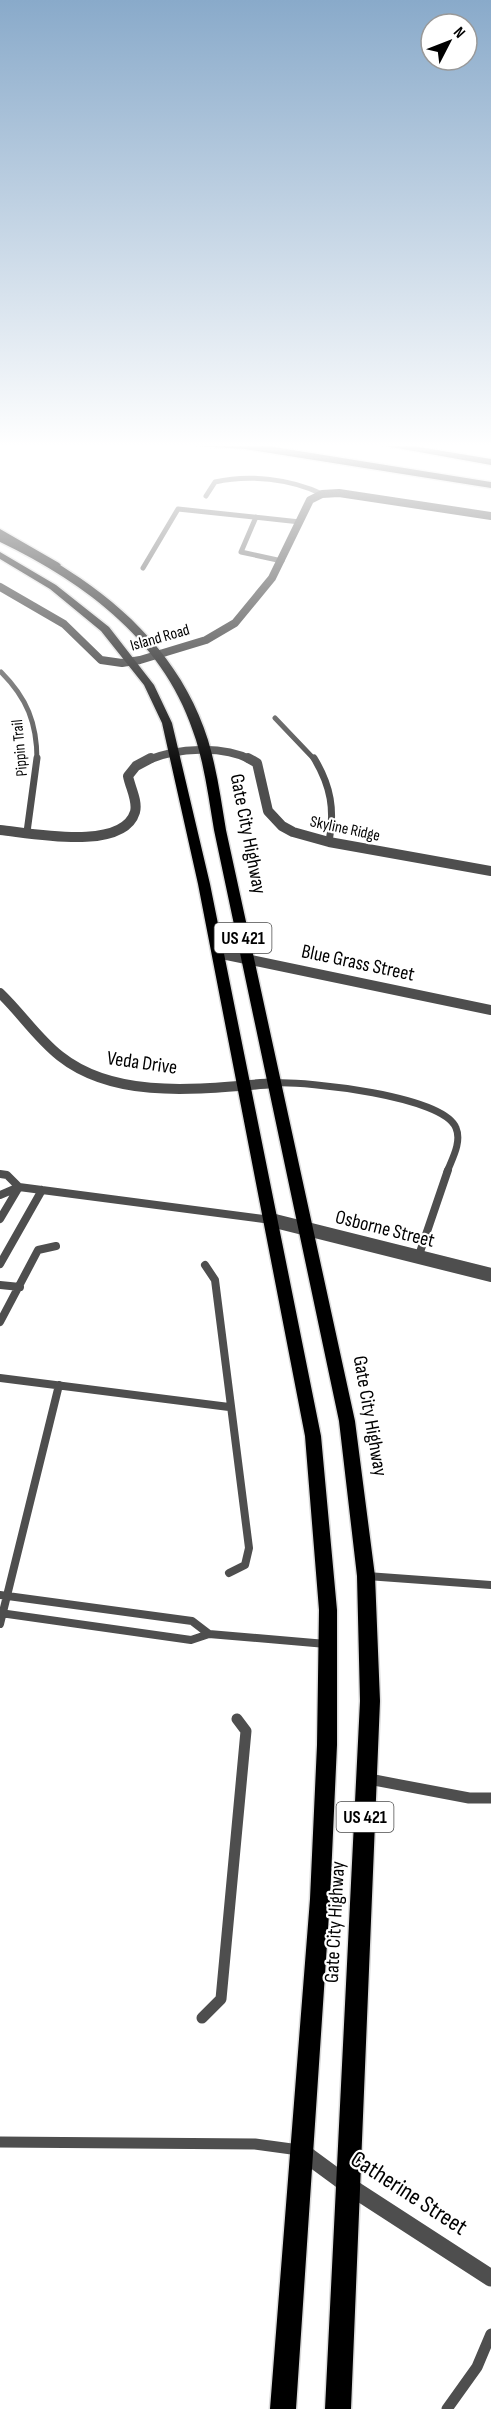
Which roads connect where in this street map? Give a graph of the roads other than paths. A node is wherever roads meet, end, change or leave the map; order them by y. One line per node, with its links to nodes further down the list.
1 (0, 555): 12 (main road, Gate City Highway / US 421)
2 (35, 555): 8 (main road, Gate City Highway / US 421)
3 (39, 555): 8 (highway)
4 (150, 555): 9 (lane)
5 (257, 555): 7 (lane)
6 (285, 555): 7 (street, Island Road)
7 (282, 561): 11 (street, Island Road)
8 (55, 565): 11 (main road, Gate City Highway / US 421)
9 (143, 568)
10 (0, 587): 12 (street, Island Road)
11 (158, 655): 12 (street, Island Road); 15 (main road, Gate City Highway / US 421)
12 (133, 662): 16 (main road, Gate City Highway / US 421)
13 (1, 672): 18 (lane, Pippin Trail)
14 (275, 718): 19 (lane)
15 (206, 751): 16 (street); 19 (street, Skyline Ridge); 22 (main road, Gate City Highway / US 421)
16 (175, 754): 18 (street); 21 (main road, Gate City Highway / US 421)
17 (0, 830): 18 (street)
18 (27, 832)
19 (329, 842): 20 (street, Skyline Ridge)
20 (491, 871)
21 (218, 953): 22 (street, Blue Grass Street); 26 (main road, Gate City Highway / US 421)
22 (247, 959): 24 (street, Blue Grass Street); 25 (main road, Gate City Highway / US 421)
23 (0, 993): 26 (street, Veda Drive)
24 (491, 1010)
25 (274, 1083): 26 (street, Veda Drive); 33 (main road, Gate City Highway / US 421); 35 (lane)
26 (243, 1085): 32 (main road, Gate City Highway / US 421)
27 (0, 1174): 28 (lane)
28 (19, 1187): 29 (lane); 30 (lane); 31 (lane)
29 (42, 1190): 32 (lane); 36 (lane)
30 (0, 1195)
31 (0, 1219)
32 (271, 1220): 33 (street, Osborne Street); 52 (main road, Gate City Highway / US 421)
33 (307, 1230): 35 (street, Osborne Street); 46 (main road, Gate City Highway / US 421)
34 (56, 1246): 40 (lane)
35 (418, 1258): 38 (street, Osborne Street)
36 (0, 1264)
37 (205, 1265): 44 (lane)
38 (491, 1275)
39 (0, 1285): 40 (lane)
40 (20, 1287): 41 (lane)
41 (0, 1322)
42 (0, 1378): 43 (lane)
43 (58, 1385): 44 (lane); 48 (lane)
44 (230, 1407): 45 (lane)
45 (229, 1573)
46 (366, 1576): 47 (lane); 54 (main road, Gate City Highway / US 421)
47 (491, 1585)
48 (3, 1595): 49 (lane); 51 (lane)
49 (1, 1613): 50 (lane); 51 (lane)
50 (0, 1624)
51 (209, 1634): 52 (lane)
52 (328, 1644): 58 (main road, Gate City Highway / US 421)
53 (237, 1719): 56 (lane)
54 (367, 1779): 55 (lane); 59 (main road, Gate City Highway / US 421)
55 (491, 1798)
56 (202, 2018)
57 (0, 2142): 58 (lane)
58 (300, 2150): 59 (street, Catherine Street); 62 (main road, Gate City Highway / US 421)
59 (349, 2186): 60 (street, Catherine Street); 63 (main road, Gate City Highway / US 421)
60 (491, 2278)
61 (491, 2334): 64 (lane)
62 (283, 2409)
63 (338, 2409)
64 (447, 2409)

